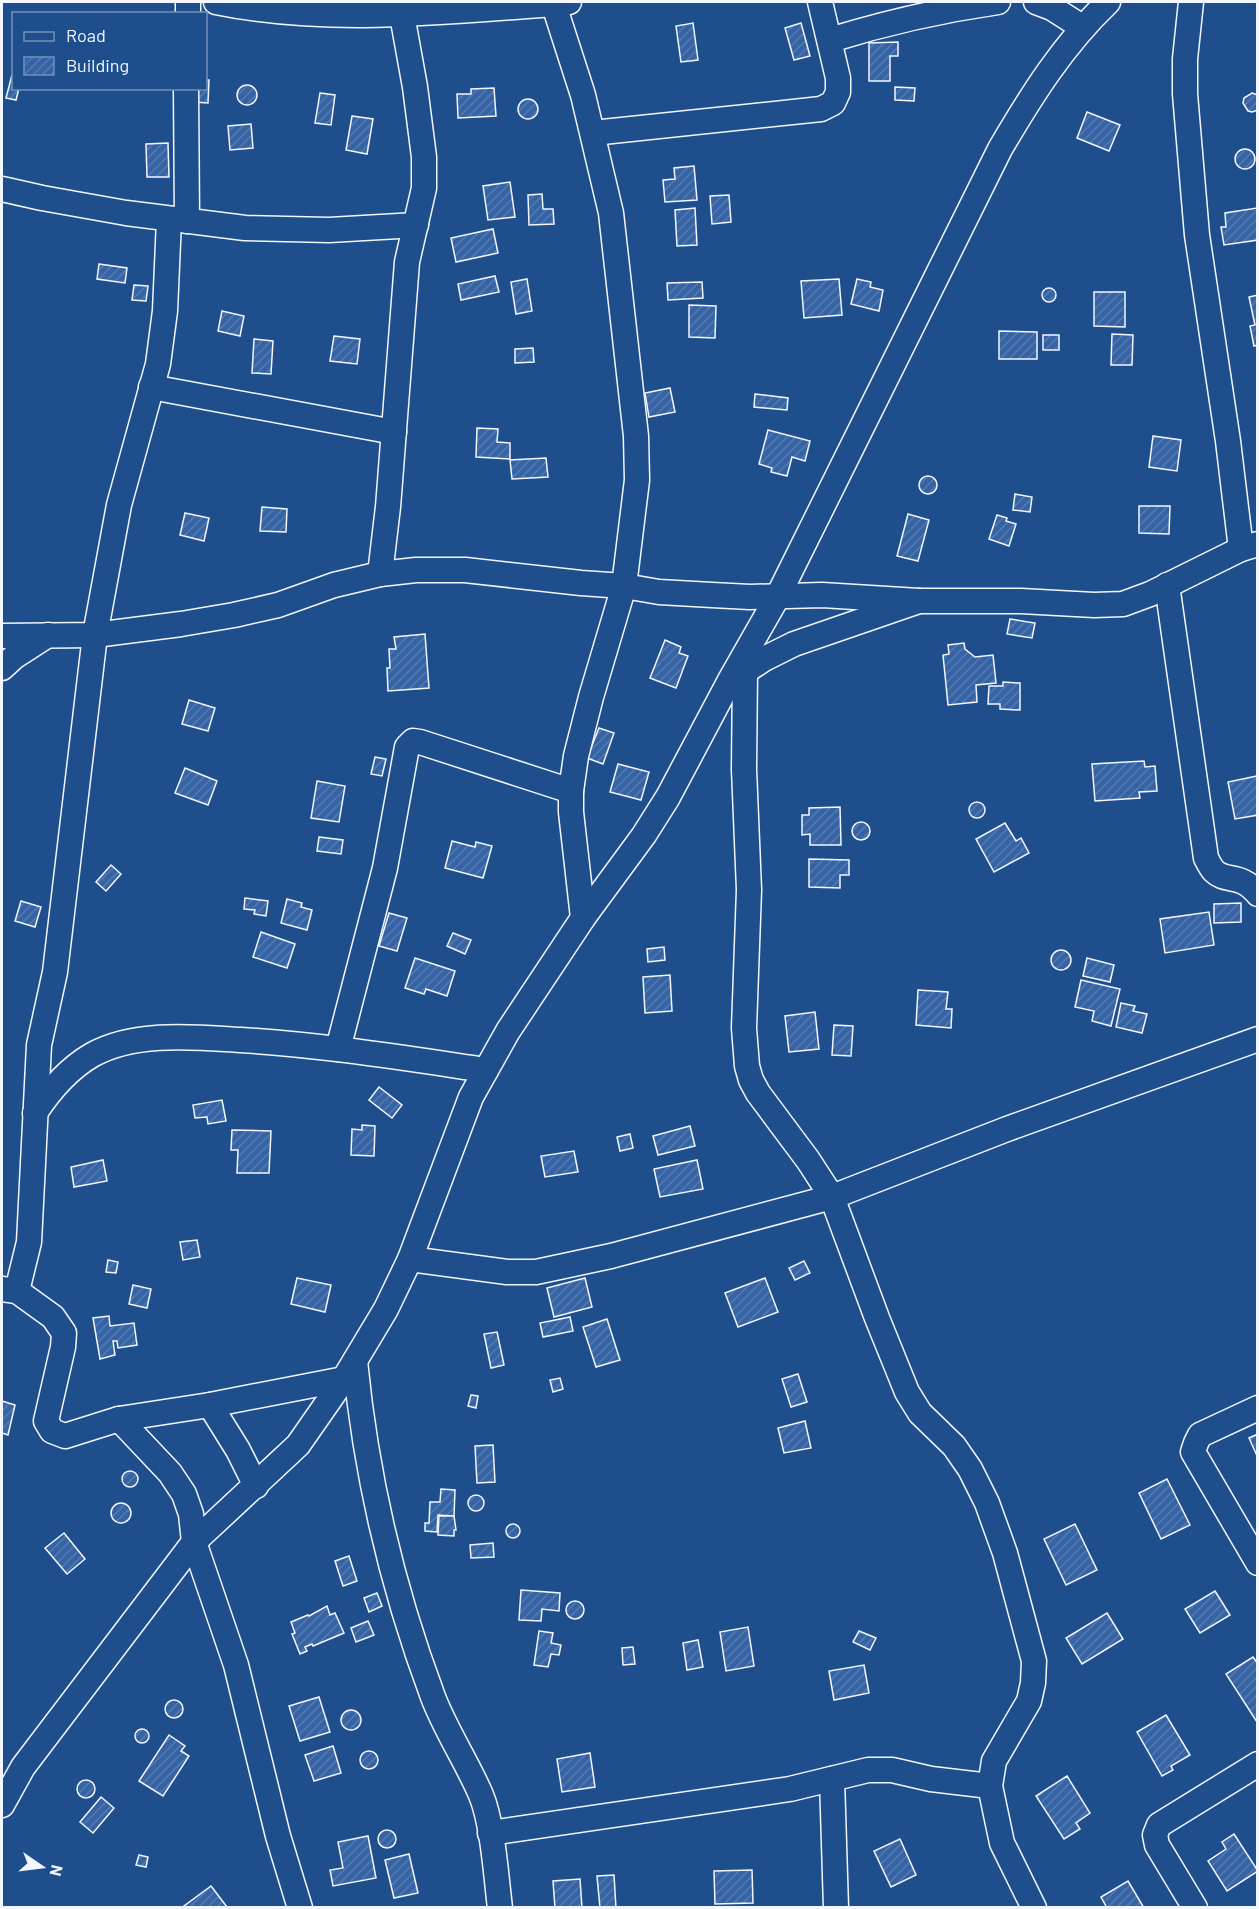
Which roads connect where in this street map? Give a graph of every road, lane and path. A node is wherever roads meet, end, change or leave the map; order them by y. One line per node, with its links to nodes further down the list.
1 (216, 2): 8 (street)
2 (558, 2): 8 (street); 12 (street)
3 (820, 2): 10 (street)
4 (998, 2): 10 (street)
5 (1036, 2): 9 (street)
6 (1108, 2): 9 (street)
7 (1191, 2): 18 (street)
8 (402, 15): 15 (street)
9 (1082, 27): 22 (street)
10 (830, 40): 12 (street)
11 (186, 90): 14 (street)
12 (593, 133): 21 (street)
13 (2, 189): 14 (street)
14 (178, 220): 15 (street); 16 (street)
15 (416, 225): 17 (street)
16 (151, 387): 17 (street); 25 (street)
17 (394, 432): 19 (street)
18 (1249, 546): 20 (street)
19 (380, 574): 21 (street); 25 (street)
20 (1167, 585): 23 (street); 30 (street)
21 (624, 586): 22 (street); 29 (street)
22 (777, 596): 23 (street); 28 (street)
23 (919, 601): 28 (street)
24 (48, 635): 25 (street); 26 (street); 27 (street)
25 (95, 635): 35 (street)
26 (2, 636)
27 (2, 669)
28 (737, 676): 31 (street); 36 (street)
29 (571, 791): 31 (street); 33 (street)
30 (1257, 894)
31 (583, 918): 34 (street)
32 (1257, 1039): 36 (street)
33 (338, 1049): 34 (street); 35 (street)
34 (486, 1070): 37 (street)
35 (35, 1113): 38 (street)
36 (832, 1197): 37 (street); 48 (street)
37 (410, 1259): 39 (street)
38 (9, 1290): 42 (street)
39 (349, 1370): 40 (street); 43 (street); 50 (street)
40 (210, 1405): 42 (street); 43 (street)
41 (1257, 1408): 45 (street)
42 (119, 1419): 44 (street)
43 (256, 1486): 44 (street)
44 (194, 1542): 49 (street); 51 (street)
45 (1257, 1563)
46 (1257, 1764): 55 (street)
47 (832, 1779): 48 (street); 50 (street); 53 (street)
48 (990, 1786): 54 (street)
49 (2, 1805)
50 (490, 1833): 52 (street)
51 (300, 1908)
52 (500, 1908)
53 (836, 1908)
54 (1034, 1908)
55 (1195, 1908)

